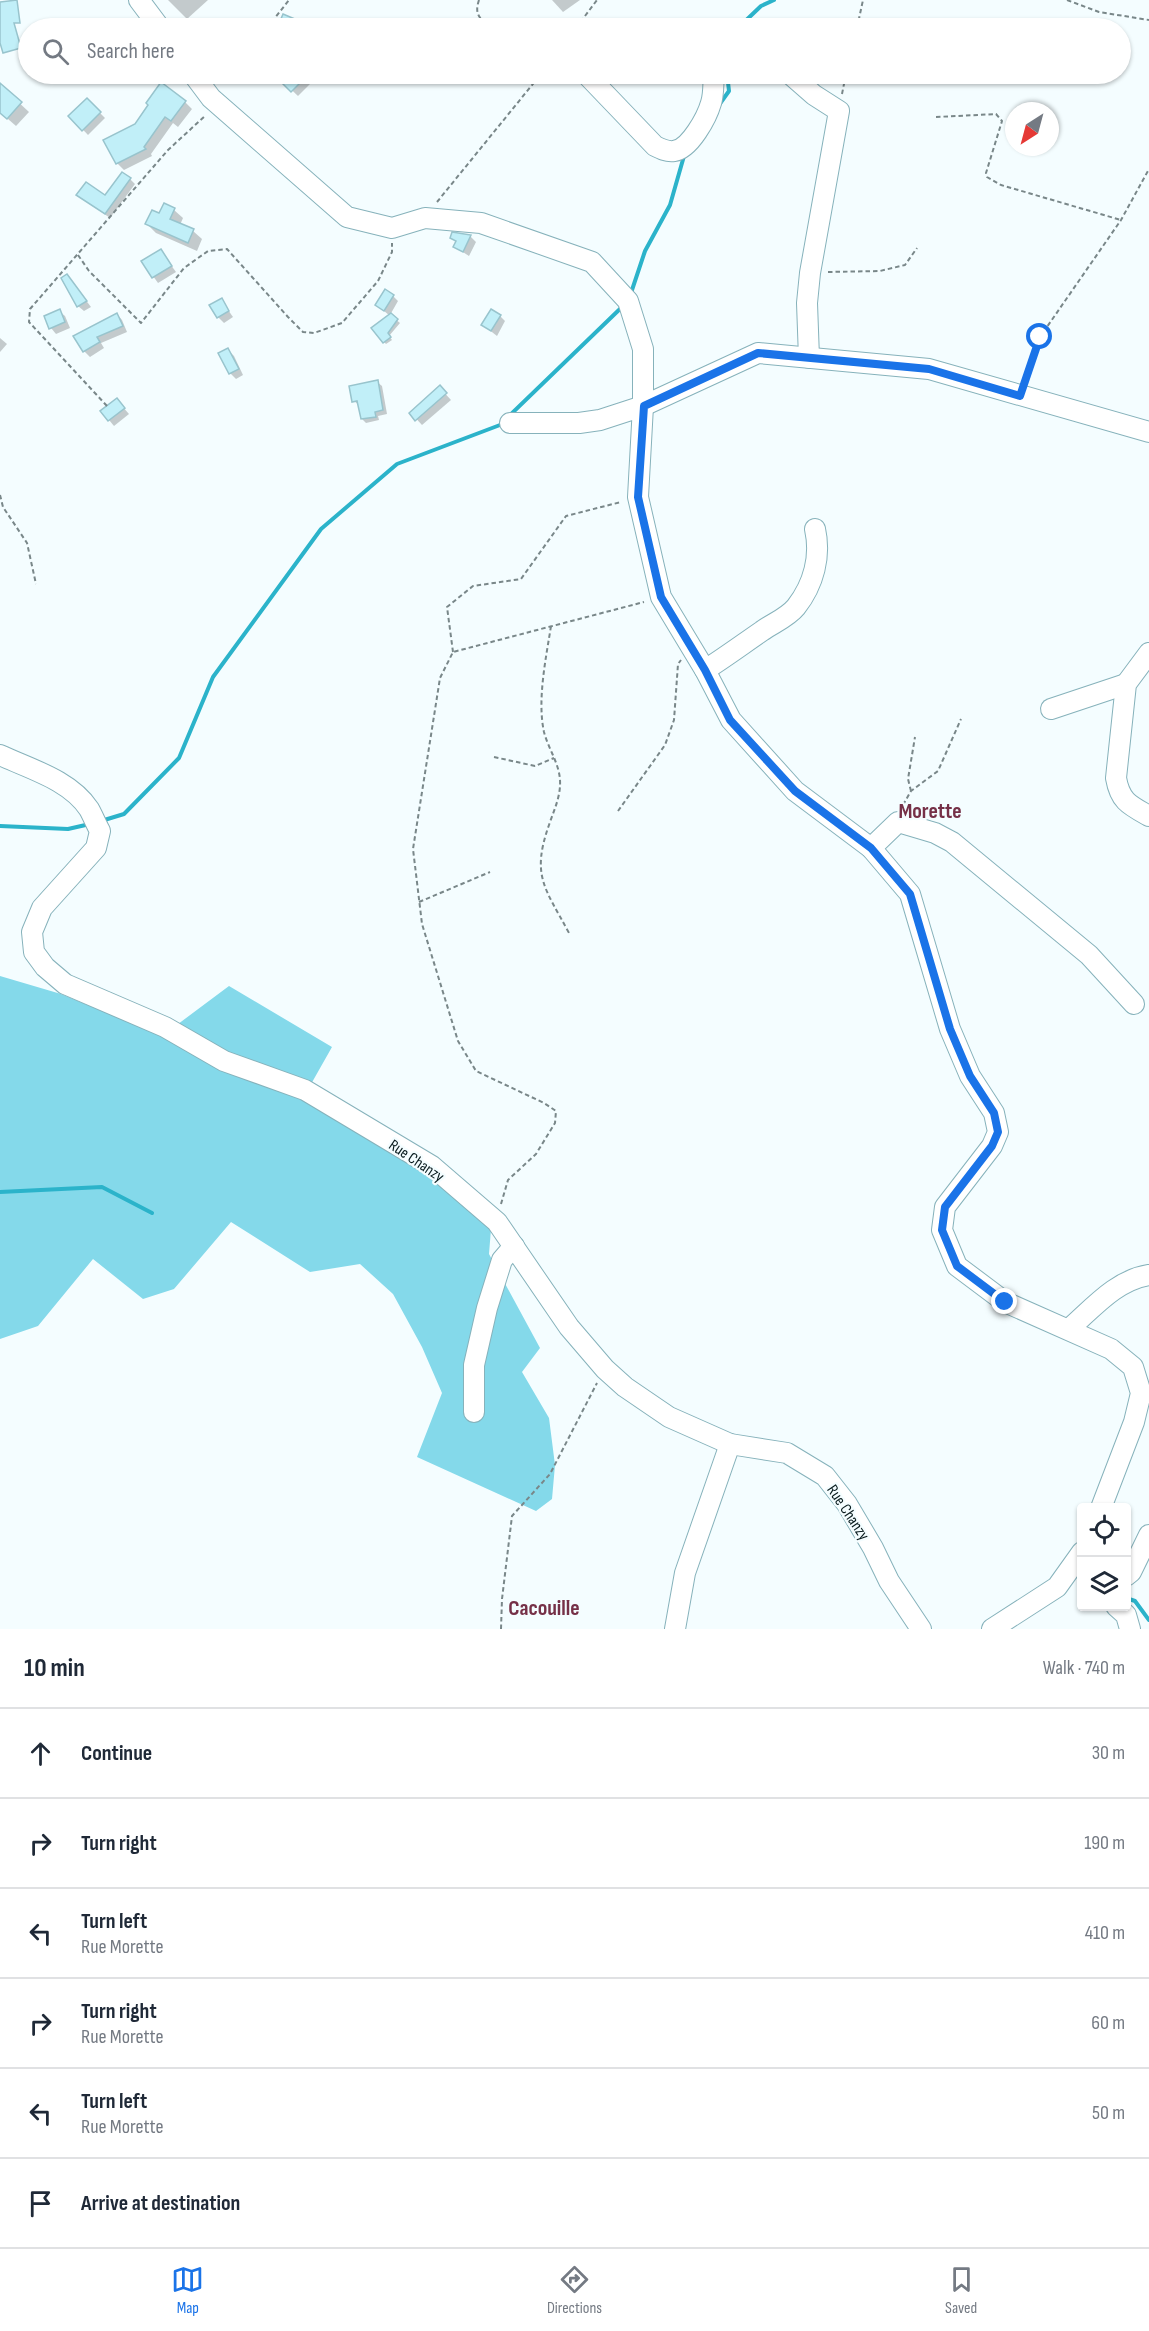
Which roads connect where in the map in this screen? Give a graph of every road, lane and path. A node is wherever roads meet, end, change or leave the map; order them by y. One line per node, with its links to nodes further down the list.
1 (139, 0): 7 (street)
2 (289, 0): 8 (path)
3 (479, 0): 9 (path)
4 (597, 0): 10 (path)
5 (863, 0): 11 (path)
6 (1067, 0): 12 (path)
7 (152, 18)
8 (275, 18)
9 (480, 18)
10 (584, 18)
11 (859, 18)
12 (1149, 20)
13 (200, 84): 18 (street)
14 (532, 84): 21 (path)
15 (596, 84): 16 (street)
16 (713, 84)
17 (801, 84): 26 (street)
18 (211, 98): 23 (street); 25 (path)
19 (936, 117): 22 (path)
20 (1149, 169): 22 (path)
21 (425, 218): 23 (street); 30 (street)
22 (1121, 220): 28 (path)
23 (392, 228): 25 (path)
24 (917, 248): 26 (path)
25 (78, 255): 29 (path)
26 (810, 273): 27 (street)
27 (809, 358): 28 (street); 30 (street)
28 (1020, 396): 32 (street)
29 (107, 406)
30 (644, 406): 31 (street); 34 (street)
31 (510, 423)
32 (1149, 432)
33 (0, 495): 36 (path)
34 (638, 497): 37 (street); 40 (path)
35 (815, 529): 42 (street)
36 (36, 584)
37 (661, 597): 38 (path); 39 (street)
38 (551, 626): 40 (path); 49 (path)
39 (690, 648): 42 (street); 51 (path)
40 (453, 652): 56 (path)
41 (1149, 653): 43 (street)
42 (705, 670): 54 (street)
43 (1126, 684): 44 (street); 52 (street)
44 (1051, 708)
45 (961, 719): 50 (path)
46 (915, 737): 50 (path)
47 (0, 755): 59 (street, Rue Chanzy)
48 (495, 757): 49 (path)
49 (554, 758): 57 (path)
50 (911, 791): 53 (path)
51 (618, 811)
52 (1149, 816)
53 (898, 822): 54 (street); 58 (street)
54 (871, 848): 62 (street)
55 (490, 872): 56 (path)
56 (419, 902): 59 (path)
57 (569, 933)
58 (1134, 1004)
59 (497, 1222): 60 (street, Rue Chanzy)
60 (514, 1246): 63 (street, Rue Chanzy); 64 (street)
61 (1149, 1275): 62 (street)
62 (1069, 1329): 66 (street)
63 (605, 1369): 65 (street, Rue Chanzy); 72 (path)
64 (474, 1413)
65 (730, 1444): 73 (street); 74 (street, Rue Chanzy)
66 (1103, 1503)
67 (1149, 1535): 69 (street)
68 (1081, 1557): 70 (street)
69 (1131, 1572)
70 (1075, 1578): 75 (street)
71 (1121, 1611): 76 (street)
72 (501, 1629)
73 (675, 1629)
74 (921, 1629)
75 (992, 1629)
76 (1130, 1629)

